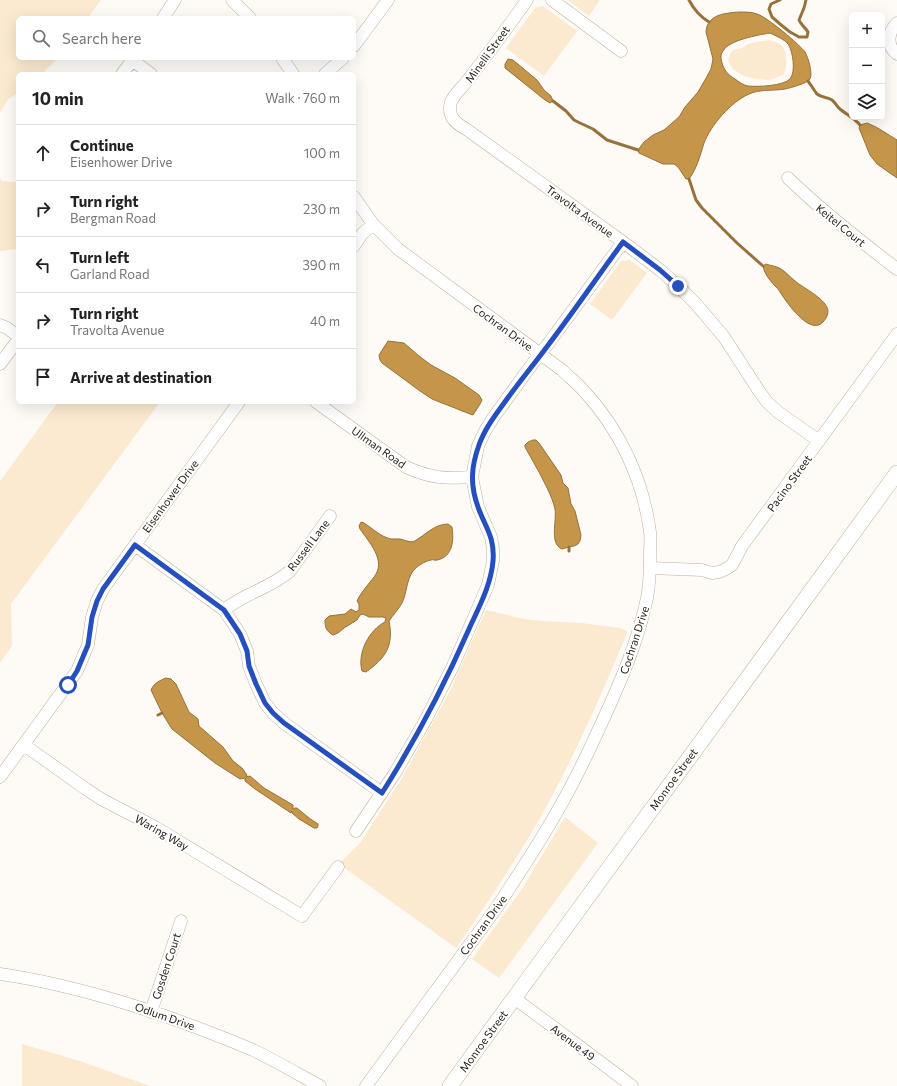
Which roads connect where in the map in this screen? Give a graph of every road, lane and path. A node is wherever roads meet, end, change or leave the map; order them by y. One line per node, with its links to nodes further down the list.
1 (175, 0): 6 (street)
2 (232, 0): 7 (street)
3 (388, 0): 9 (street)
4 (527, 0): 20 (street, Minelli Street)
5 (552, 0): 10 (street)
6 (164, 16)
7 (248, 16)
8 (897, 23): 11 (street)
9 (356, 43)
10 (621, 51)
11 (897, 54)
12 (132, 60): 16 (street)
13 (134, 60): 17 (street)
14 (283, 60): 18 (street)
15 (341, 60): 19 (street)
16 (123, 72)
17 (149, 72)
18 (292, 72)
19 (327, 72)
20 (450, 110): 24 (street, Travolta Avenue)
21 (788, 178): 26 (street, Keitel Court)
22 (356, 200): 23 (street, Cochran Drive)
23 (373, 224): 25 (street); 31 (street, Cochran Drive)
24 (623, 242): 31 (street); 35 (street, Travolta Avenue)
25 (356, 243)
26 (897, 269)
27 (0, 325): 29 (street)
28 (897, 334): 35 (street, Pacino Street)
29 (16, 335)
30 (16, 343): 32 (street)
31 (540, 354): 37 (street); 40 (street, Cochran Drive)
32 (0, 364)
33 (238, 404): 39 (street, Eisenhower Drive)
34 (319, 404): 37 (street, Ullman Road)
35 (819, 441): 40 (street, Pacino Street)
36 (897, 473): 49 (main road, Monroe Street)
37 (472, 477): 44 (street)
38 (330, 516): 41 (street, Russell Lane)
39 (135, 545): 41 (street); 42 (street, Eisenhower Drive)
40 (650, 568): 52 (street, Cochran Drive)
41 (224, 610): 44 (street)
42 (24, 745): 43 (street, Eisenhower Drive); 46 (street, Waring Way)
43 (0, 777)
44 (382, 793): 45 (street)
45 (356, 831)
46 (338, 867)
47 (181, 921): 50 (street, Gosden Court)
48 (0, 974): 50 (street, Odlum Drive)
49 (514, 998): 53 (main road, Monroe Street); 54 (street, Avenue 49)
50 (151, 1012): 51 (street, Odlum Drive)
51 (320, 1086)
52 (366, 1086)
53 (450, 1086)
54 (632, 1086)

